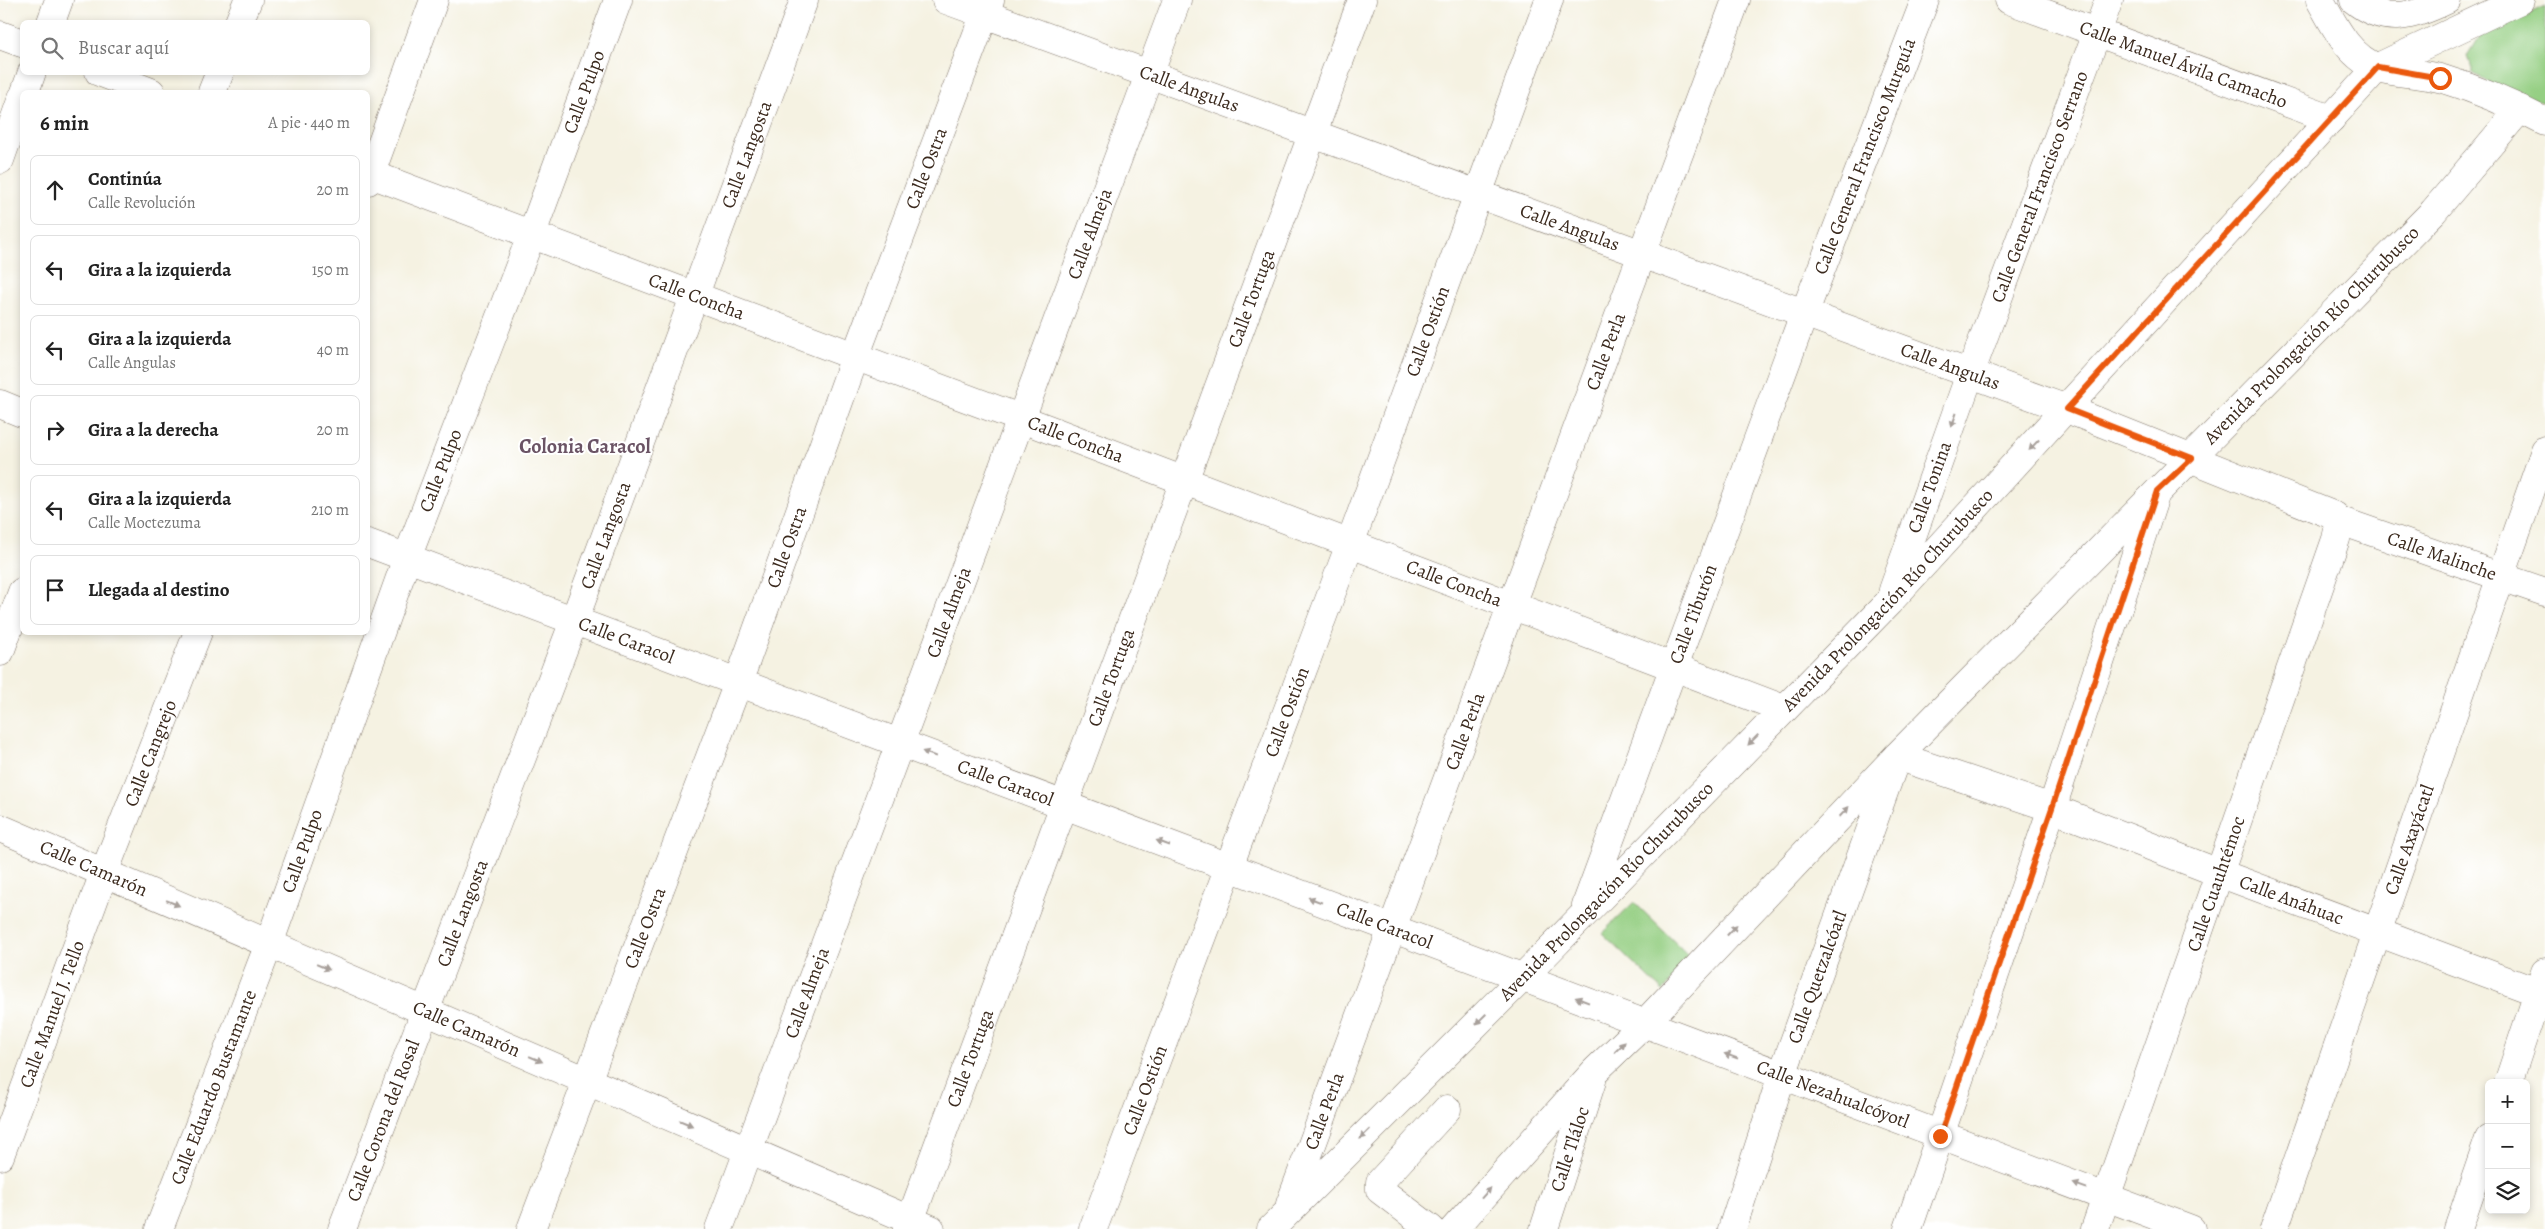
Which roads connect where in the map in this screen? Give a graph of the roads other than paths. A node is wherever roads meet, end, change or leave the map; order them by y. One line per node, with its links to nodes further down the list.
1 (59, 0): 19 (street)
2 (248, 0): 20 (street)
3 (434, 0): 38 (street)
4 (618, 0): 41 (street, Calle Pulpo)
5 (804, 0): 43 (street, Calle Langosta)
6 (946, 0): 18 (street, Calle Angulas)
7 (1177, 0): 28 (street, Calle Almeja)
8 (1362, 0): 36 (street, Calle Tortuga)
9 (1549, 0): 40 (street, Calle Ostión)
10 (1736, 0): 42 (street, Calle Perla)
11 (1925, 0): 44 (street, Calle General Francisco Murguía)
12 (2009, 0): 21 (street, Calle Manuel Ávila Camacho)
13 (2109, 0): 21 (street, Calle General Francisco Serrano)
14 (2320, 0): 24 (street)
15 (2354, 0): 16 (street)
16 (2447, 0)
17 (2520, 0): 24 (street, Avenida Prolongación Río Churubusco)
18 (987, 7): 28 (street, Calle Angulas); 45 (street, Calle Ostra)
19 (51, 20)
20 (240, 20)
21 (2097, 31): 34 (street, Calle Manuel Ávila Camacho); 46 (street, Calle General Francisco Serrano)
22 (0, 35): 23 (street)
23 (20, 42)
24 (2378, 67): 33 (street); 34 (street, Avenida Prolongación Río Churubusco)
25 (31, 75): 29 (street)
26 (107, 75): 30 (street)
27 (219, 75): 31 (street)
28 (1150, 75): 36 (street, Calle Angulas); 50 (street, Calle Almeja)
29 (25, 90)
30 (146, 90)
31 (213, 90)
32 (20, 104): 37 (street)
33 (2520, 109): 35 (street); 52 (street, Avenida Prolongación Río Churubusco)
34 (2331, 119): 48 (street, Avenida Prolongación Río Churubusco)
35 (2545, 122)
36 (1310, 135): 40 (street, Calle Angulas); 53 (street, Calle Tortuga)
37 (0, 160)
38 (370, 171)
39 (370, 177): 41 (street, Calle Concha)
40 (1476, 194): 42 (street, Calle Angulas); 57 (street, Calle Ostión)
41 (531, 236): 43 (street, Calle Concha); 58 (street, Calle Pulpo)
42 (1643, 253): 44 (street, Calle Angulas); 63 (street, Calle Perla)
43 (696, 295): 45 (street, Calle Concha); 64 (street, Calle Langosta)
44 (1804, 314): 46 (street, Calle Angulas); 67 (street, Calle Tiburón)
45 (856, 357): 50 (street, Calle Concha); 68 (street, Calle Ostra)
46 (1970, 374): 48 (street, Calle Angulas); 62 (street, Calle Tonina, one-way to 62)
47 (0, 404): 49 (street)
48 (2067, 409): 52 (street, Calle Angulas); 62 (street, Avenida Prolongación Río Churubusco, one-way to 62)
49 (20, 412)
50 (1022, 419): 53 (street, Calle Concha); 70 (street, Calle Almeja)
51 (2545, 450): 59 (street, Calle Axayácatl)
52 (2192, 458): 54 (street, Avenida Prolongación Río Churubusco); 55 (street, Calle Malinche)
53 (1184, 480): 57 (street, Calle Concha); 72 (street, Calle Tortuga)
54 (2157, 491): 71 (street, Avenida Prolongación Río Churubusco); 73 (street)
55 (2337, 530): 59 (street, Calle Malinche); 77 (street, Calle Cuauhtémoc)
56 (370, 544): 58 (street, Calle Caracol)
57 (1350, 544): 63 (street, Calle Concha); 75 (street, Calle Ostión)
58 (407, 558): 64 (street, Calle Caracol); 81 (street, Calle Pulpo)
59 (2502, 577): 60 (street, Calle Malinche); 80 (street, Calle Axayácatl)
60 (2545, 592)
61 (20, 597): 66 (street)
62 (1889, 602): 69 (street, Avenida Prolongación Río Churubusco)
63 (1512, 605): 67 (street, Calle Concha); 79 (street, Calle Perla)
64 (574, 621): 68 (street, Calle Caracol); 84 (street, Calle Langosta)
65 (197, 635): 76 (street, Calle Cangrejo)
66 (0, 652)
67 (1675, 666): 69 (street, Calle Concha); 78 (street, Calle Tiburón)
68 (738, 683): 70 (street, Calle Caracol); 89 (street, Calle Ostra)
69 (1784, 709): 78 (street, Avenida Prolongación Río Churubusco, one-way to 78)
70 (898, 743): 72 (street, Calle Caracol, one-way to 70); 92 (street, Calle Almeja)
71 (1897, 756): 73 (street, Calle Anáhuac); 85 (street, Avenida Prolongación Río Churubusco, one-way to 71); 87 (street, Calle Quetzalcóatl)
72 (1063, 805): 75 (street, Calle Caracol, one-way to 72); 97 (street, Calle Tortuga)
73 (2052, 808): 77 (street, Calle Anáhuac); 91 (street)
74 (0, 828): 76 (street, Calle Camarón)
75 (1227, 867): 79 (street, Calle Caracol, one-way to 75); 102 (street, Calle Ostión)
76 (104, 873): 81 (street, Calle Camarón, one-way to 81); 94 (street, Calle Manuel J. Tello)
77 (2219, 873): 80 (street, Calle Anáhuac); 95 (street, Calle Cuauhtémoc)
78 (1582, 914): 82 (street, Avenida Prolongación Río Churubusco)
79 (1390, 928): 82 (street, Calle Caracol); 96 (street, Calle Perla)
80 (2377, 931): 83 (street, Calle Anáhuac); 110 (street, Calle Axayácatl)
81 (269, 944): 84 (street, Calle Camarón, one-way to 84); 98 (street, Calle Eduardo Bustamante)
82 (1522, 978): 85 (street, Calle Caracol, one-way to 82); 96 (street, Avenida Prolongación Río Churubusco, one-way to 96)
83 (2543, 986): 88 (street)
84 (424, 1011): 89 (street, Calle Camarón, one-way to 89); 99 (street, Calle Corona del Rosal)
85 (1644, 1024): 86 (street, Avenida Prolongación Río Churubusco, one-way to 85); 87 (street, Calle Nezahualcóyotl, one-way to 85)
86 (1596, 1070): 104 (street, Avenida Prolongación Río Churubusco, one-way to 86); 105 (street, Calle Tláloc)
87 (1782, 1075): 91 (street, Calle Nezahualcóyotl); 106 (street, Calle Quetzalcóatl)
88 (2509, 1079)
89 (587, 1081): 92 (street, Calle Camarón, one-way to 92); 100 (street, Calle Ostra)
90 (1447, 1109): 103 (street)
91 (1940, 1136): 95 (street, Calle Nezahualcóyotl, one-way to 91); 107 (street)
92 (748, 1150): 97 (street, Calle Camarón); 101 (street, Calle Almeja)
93 (2485, 1150): 111 (street)
94 (0, 1156)
95 (2107, 1196): 108 (street, Calle Cuauhtémoc); 109 (street, Calle Nezahualcóyotl)
96 (1279, 1220)
97 (917, 1226)
98 (159, 1229)
99 (342, 1229)
100 (531, 1229)
101 (719, 1229)
102 (1093, 1229)
103 (1430, 1229)
104 (1454, 1229)
105 (1544, 1229)
106 (1732, 1229)
107 (1908, 1229)
108 (2095, 1229)
109 (2191, 1229)
110 (2274, 1229)
111 (2458, 1229)

